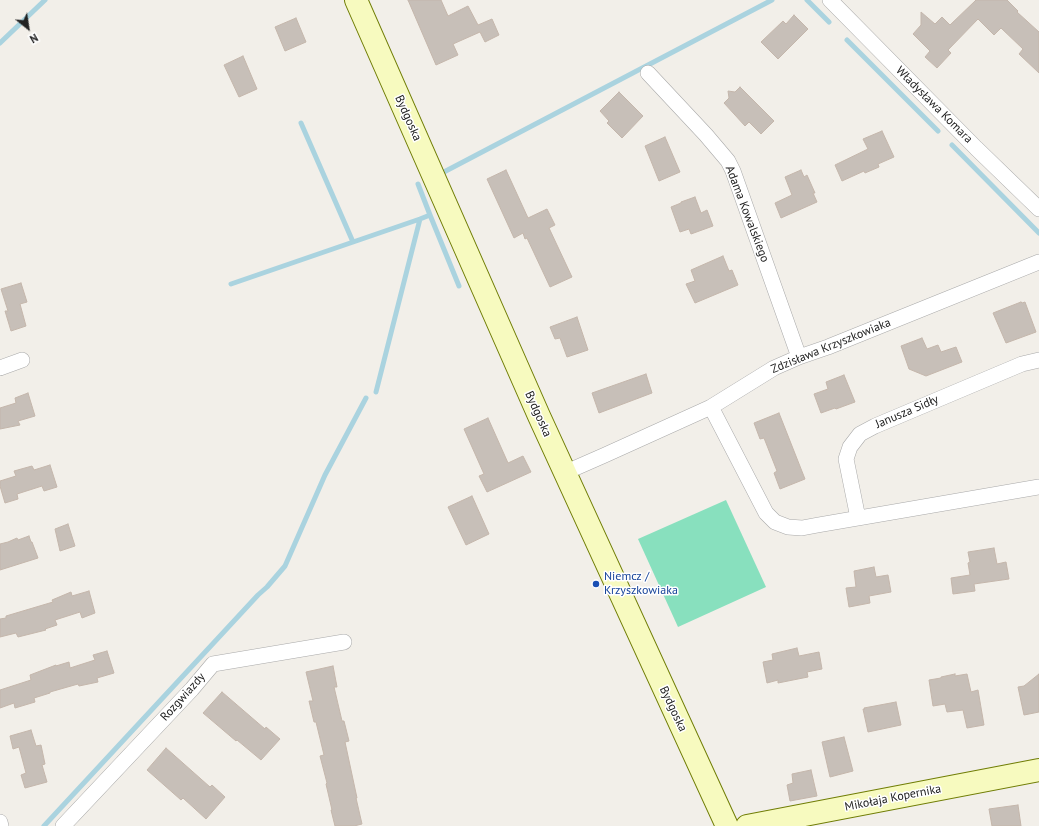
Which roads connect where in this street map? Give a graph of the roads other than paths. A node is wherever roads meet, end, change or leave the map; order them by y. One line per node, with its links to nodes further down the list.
1 (356, 0): 11 (street, Bydgoska)
2 (830, 0): 4 (street, Władysława Komara)
3 (648, 73): 6 (street, Adama Kowalskiego)
4 (1039, 209)
5 (1039, 262): 6 (street, Zdzisława Krzyszkowiaka)
6 (799, 357): 10 (street, Zdzisława Krzyszkowiaka)
7 (22, 360): 9 (street)
8 (1039, 360): 13 (street, Janusza Sidły)
9 (0, 368)
10 (711, 407): 11 (street, Zdzisława Krzyszkowiaka); 13 (street)
11 (564, 472): 19 (street, Bydgoska)
12 (1039, 487): 13 (street)
13 (858, 518)
14 (344, 642): 18 (street, Rozgwiazdy)
15 (1039, 770): 20 (street, Mikołaja Kopernika)
16 (0, 822): 17 (street)
17 (1, 826)
18 (63, 826)
19 (727, 826)
20 (747, 826)

